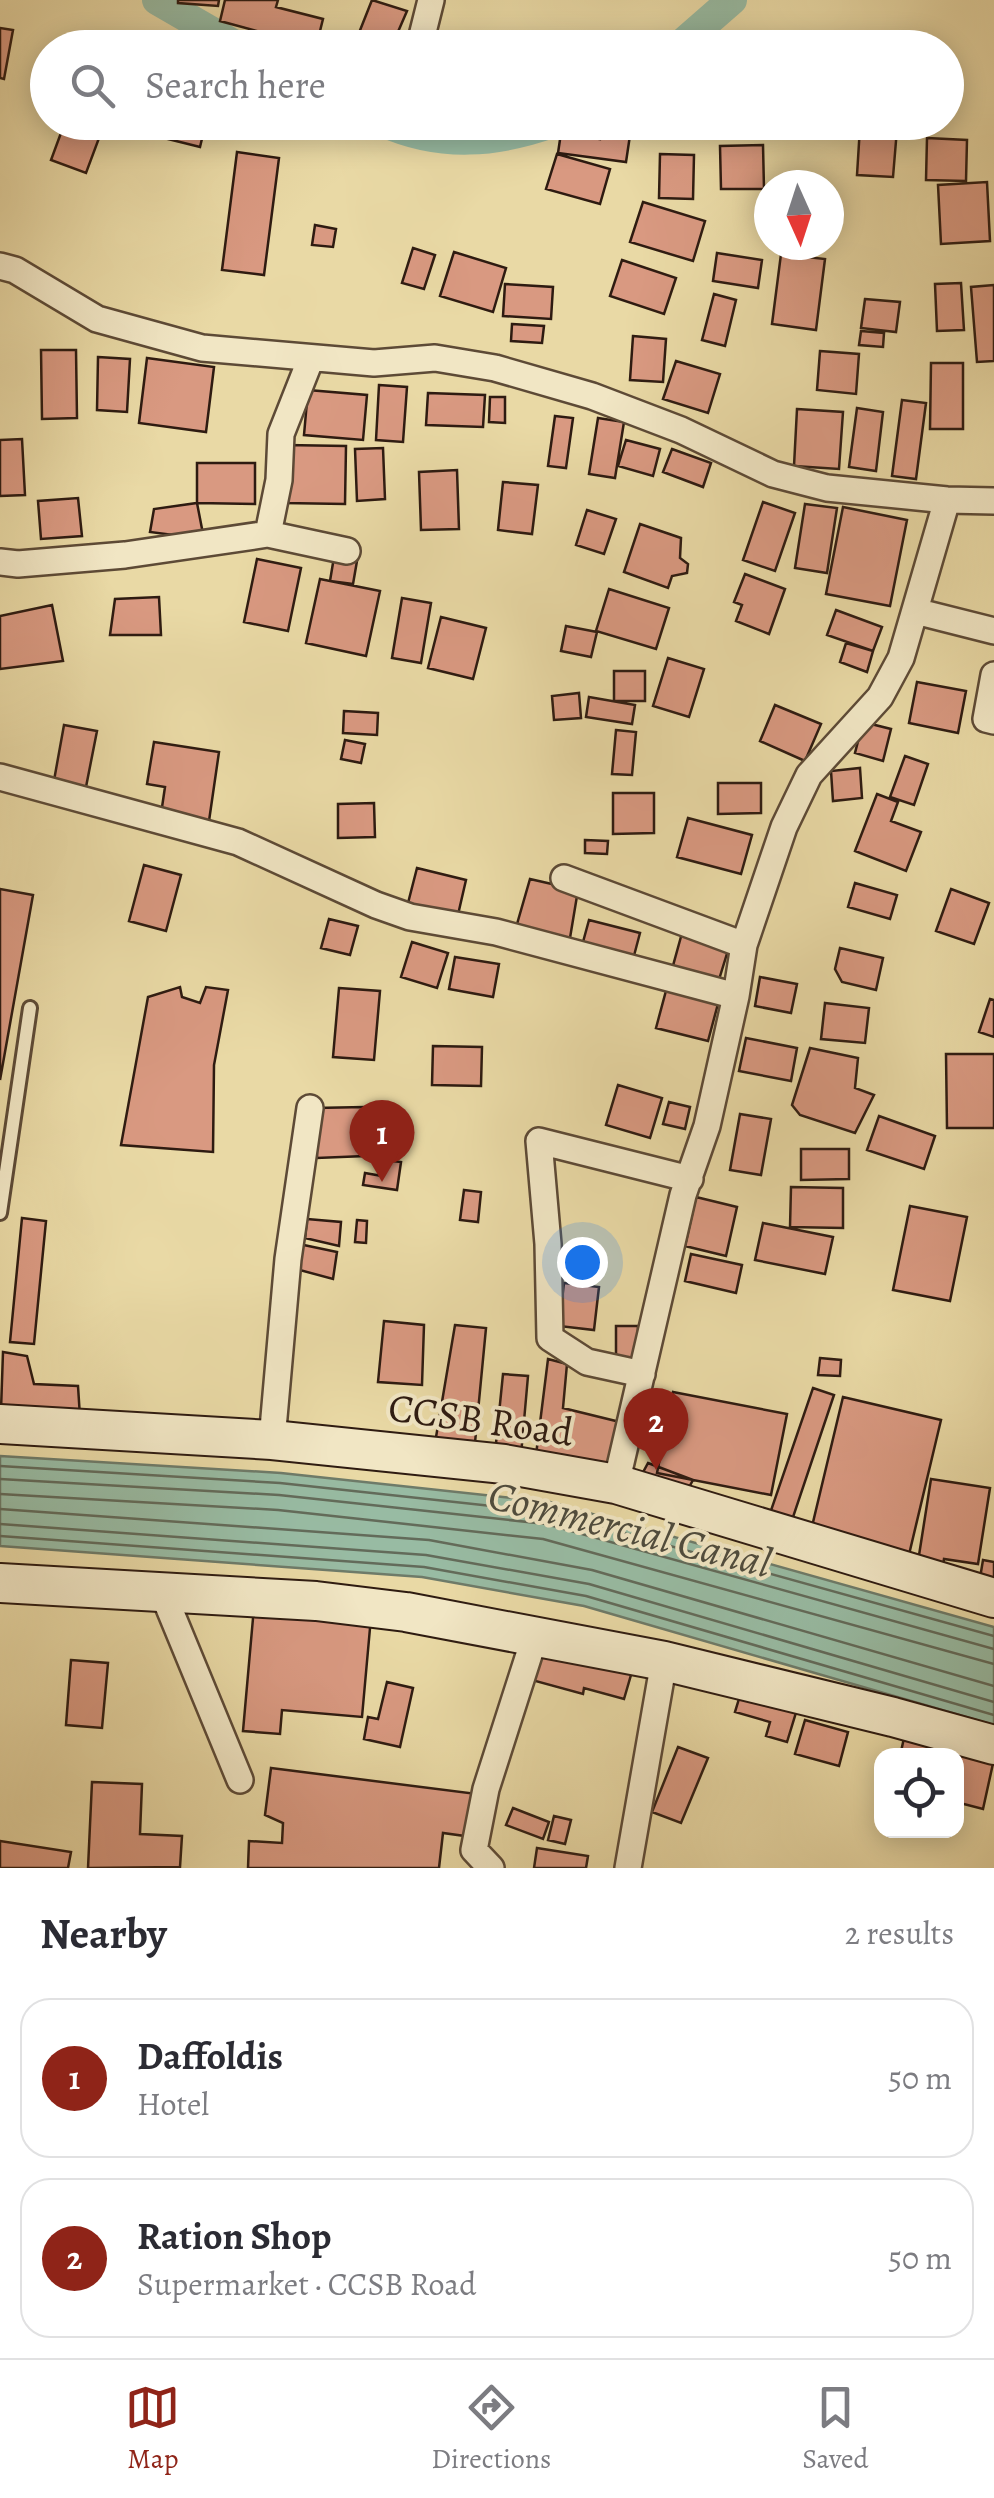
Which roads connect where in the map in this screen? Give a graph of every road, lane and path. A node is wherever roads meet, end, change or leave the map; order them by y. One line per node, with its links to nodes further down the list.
1 (431, 0): 2 (street)
2 (424, 30)
3 (0, 266): 4 (street)
4 (311, 358): 5 (street); 7 (street)
5 (948, 500): 6 (street); 10 (street)
6 (994, 501)
7 (268, 534): 8 (street); 9 (street)
8 (347, 551)
9 (0, 562)
10 (915, 611): 11 (street); 16 (street)
11 (994, 631)
12 (994, 675): 13 (street)
13 (994, 721)
14 (0, 777): 17 (street)
15 (564, 878): 16 (street)
16 (744, 945): 17 (street)
17 (736, 996): 20 (street)
18 (30, 1008): 21 (lane)
19 (310, 1108): 24 (street)
20 (690, 1179): 22 (street); 22 (street)
21 (0, 1213)
22 (642, 1374): 25 (street)
23 (0, 1424): 24 (main road, CCSB Road)
24 (272, 1440): 25 (main road, CCSB Road)
25 (616, 1484): 28 (main road, CCSB Road)
26 (0, 1582): 27 (main road)
27 (162, 1591): 29 (main road); 32 (street)
28 (994, 1598)
29 (535, 1636): 30 (main road); 33 (street)
30 (664, 1661): 31 (main road); 34 (street)
31 (994, 1745)
32 (240, 1780)
33 (491, 1868)
34 (628, 1868)

